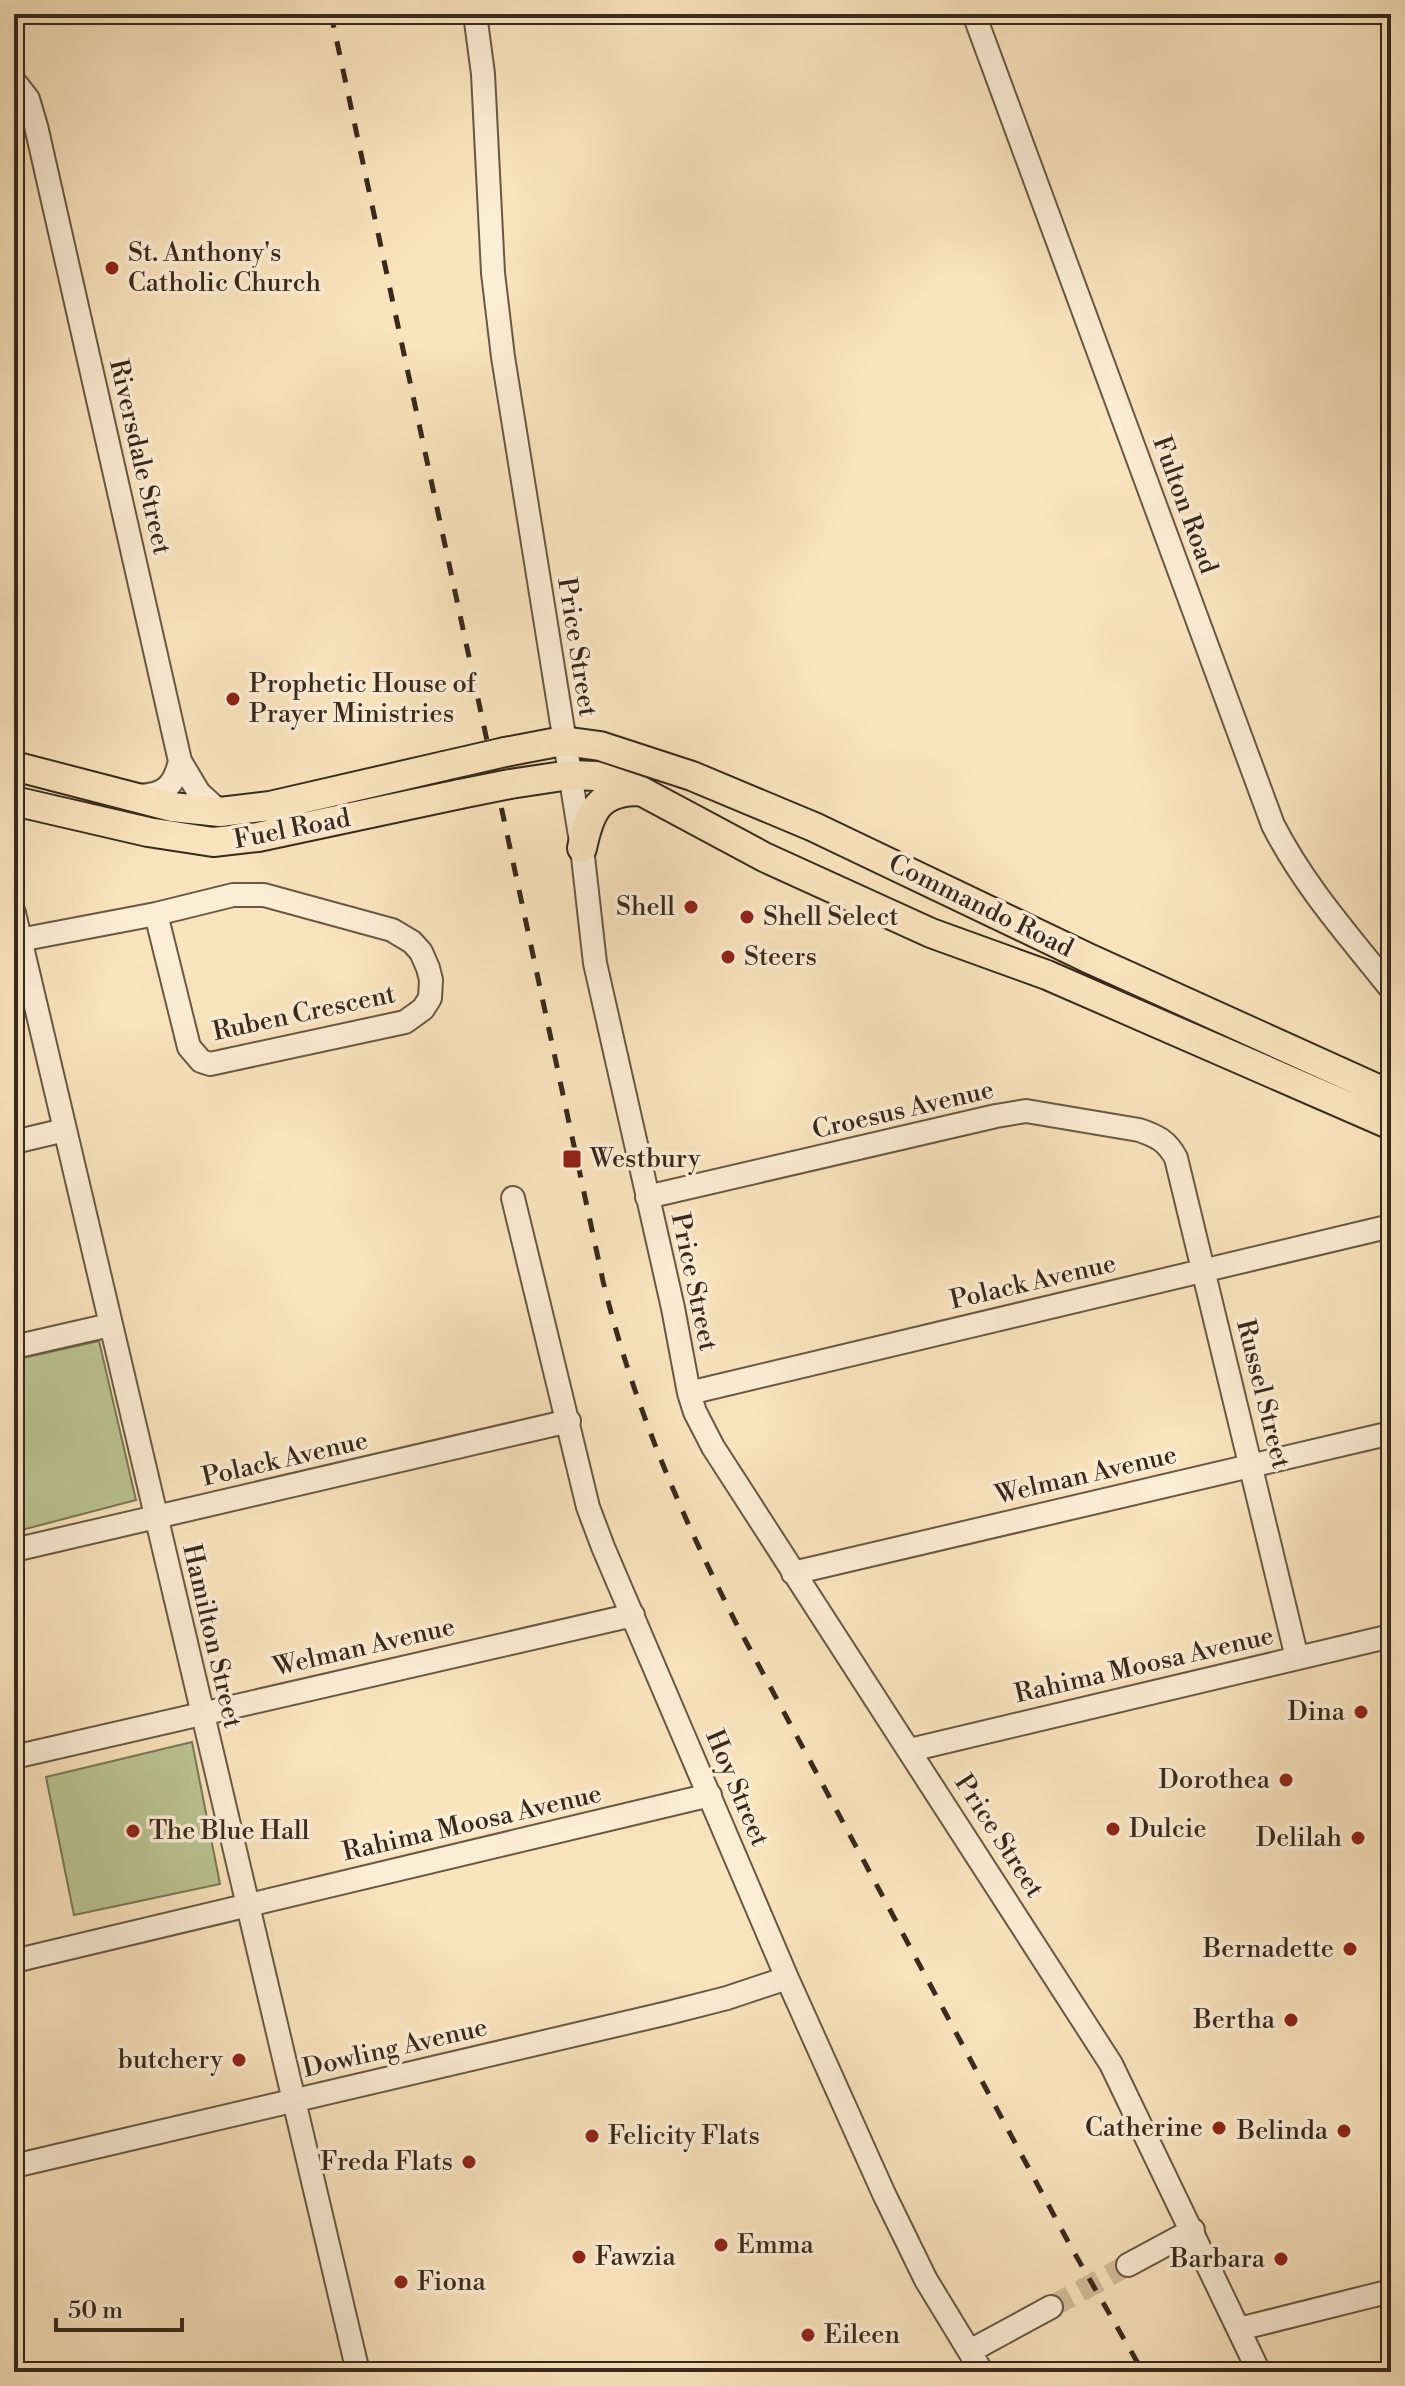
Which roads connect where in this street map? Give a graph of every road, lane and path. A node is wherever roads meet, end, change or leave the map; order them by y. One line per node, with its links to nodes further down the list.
1 (475, 14): 4 (street, Price Street)
2 (974, 14): 18 (street, Fulton Road)
3 (14, 81): 5 (street, Riversdale Street)
4 (563, 741): 7 (street, Price Street); 12 (main road, Fuel Road, bridge); 19 (main road, Commando Road)
5 (180, 761): 9 (street); 12 (street, Riversdale Street)
6 (14, 766): 9 (main road, Fuel Road)
7 (570, 775): 8 (main road, Commando Road); 11 (main road, Fuel Road, bridge); 14 (street, Price Street)
8 (641, 791): 14 (main road); 20 (main road, Commando Road)
9 (127, 796): 12 (main road, Fuel Road)
10 (14, 801): 11 (main road, Fuel Road)
11 (50, 810): 13 (main road)
12 (220, 812)
13 (14, 828)
14 (582, 848): 24 (street, Price Street)
15 (14, 913): 17 (street, Hamilton Street)
16 (156, 914): 16 (street, Ruben Crescent); 17 (street, Ruben Crescent)
17 (18, 940): 21 (street, Hamilton Street)
18 (1391, 989)
19 (1391, 1095)
20 (1391, 1125)
21 (65, 1130): 22 (street); 28 (street, Hamilton Street)
22 (14, 1142)
23 (1169, 1145): 24 (street, Croesus Avenue); 27 (street, Russel Street)
24 (647, 1197): 30 (street, Price Street)
25 (513, 1198): 31 (street, Hoy Street)
26 (1391, 1226): 27 (street, Polack Avenue)
27 (1204, 1271): 30 (street, Polack Avenue); 33 (street, Russel Street)
28 (110, 1325): 29 (street); 34 (street, Hamilton Street)
29 (14, 1347)
30 (689, 1393): 36 (street, Price Street)
31 (569, 1421): 34 (street, Polack Avenue); 37 (street, Hoy Street)
32 (1391, 1433): 33 (street, Welman Avenue)
33 (1251, 1465): 36 (street, Welman Avenue); 39 (street, Russel Street)
34 (156, 1517): 35 (street, Polack Avenue); 40 (street, Hamilton Street)
35 (14, 1550)
36 (793, 1573): 41 (street, Price Street)
37 (633, 1615): 40 (street, Welman Avenue); 43 (street, Hoy Street)
38 (1391, 1636): 39 (street, Rahima Moosa Avenue)
39 (1297, 1658): 41 (street, Rahima Moosa Avenue)
40 (201, 1712): 42 (street, Welman Avenue); 44 (street, Hamilton Street)
41 (910, 1750): 49 (street, Price Street)
42 (14, 1757)
43 (710, 1795): 44 (street, Rahima Moosa Avenue); 46 (street, Hoy Street)
44 (248, 1906): 45 (street, Rahima Moosa Avenue); 47 (street, Hamilton Street)
45 (14, 1961)
46 (787, 1978): 47 (street, Dowling Avenue); 54 (street, Hoy Street)
47 (294, 2100): 48 (street, Dowling Avenue); 55 (street, Hamilton Street)
48 (14, 2166)
49 (1193, 2230): 50 (street); 53 (street, Price Street)
50 (1128, 2265)
51 (1391, 2291): 53 (street)
52 (1051, 2307): 54 (street)
53 (1239, 2329): 57 (street, Price Street)
54 (970, 2351): 56 (street, Hoy Street)
55 (358, 2372)
56 (982, 2372)
57 (1259, 2372)

